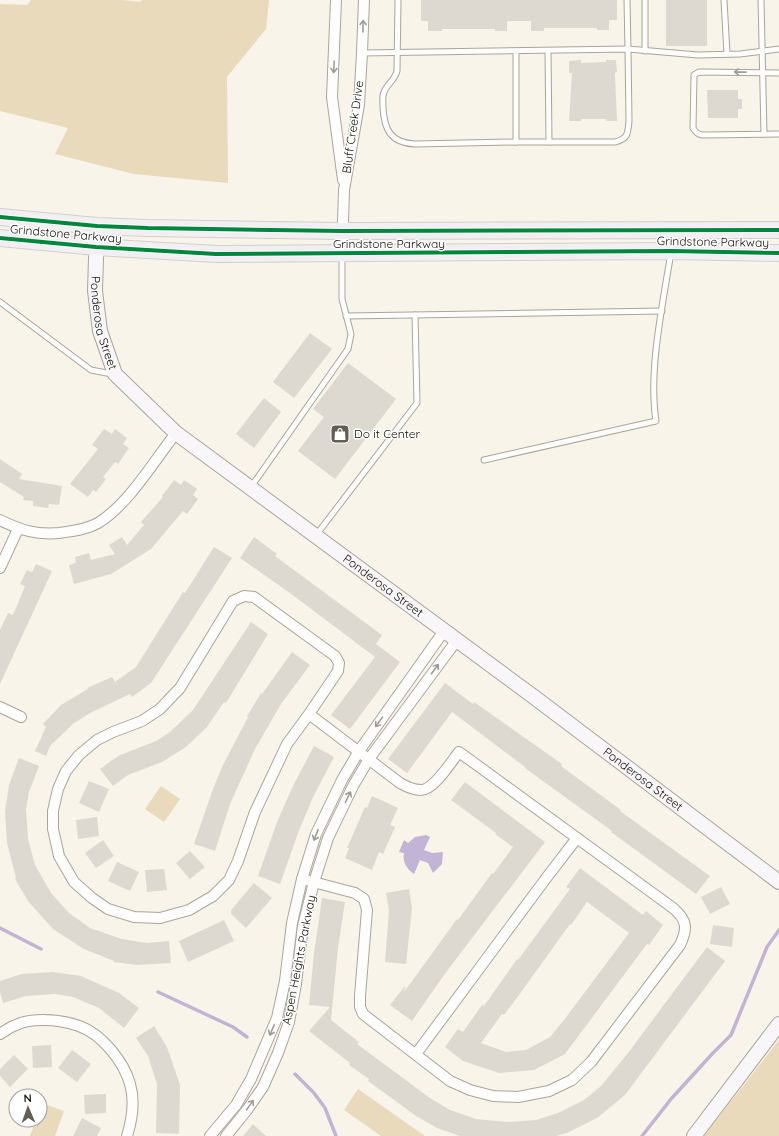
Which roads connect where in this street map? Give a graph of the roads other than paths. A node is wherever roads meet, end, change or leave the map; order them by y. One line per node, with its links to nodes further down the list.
1 (336, 0): 23 (street, one-way to 23)
2 (364, 0): 15 (street, Bluff Creek Drive, one-way to 2)
3 (398, 0): 14 (lane)
4 (627, 0): 8 (lane)
5 (645, 0): 12 (lane)
6 (724, 0): 16 (lane)
7 (761, 0): 13 (lane)
8 (628, 49): 11 (lane); 12 (lane); 22 (lane)
9 (779, 49): 13 (lane)
10 (516, 51): 11 (lane); 14 (lane); 21 (lane)
11 (548, 51): 22 (lane)
12 (645, 51): 16 (lane)
13 (762, 51): 16 (lane); 17 (lane)
14 (398, 53): 15 (lane); 21 (lane)
15 (362, 54): 23 (street, Bluff Creek Drive)
16 (727, 54)
17 (762, 73): 18 (lane); 19 (lane); 19 (lane, one-way to 19)
18 (779, 73)
19 (764, 134): 20 (lane)
20 (779, 134)
21 (516, 142): 22 (lane)
22 (549, 142)
23 (344, 190): 27 (street, Bluff Creek Drive)
24 (0, 217): 25 (main road, Grindstone Parkway)
25 (98, 226): 27 (main road, Grindstone Parkway); 30 (street, Ponderosa Street)
26 (779, 230): 27 (main road, Grindstone Parkway)
27 (343, 231): 34 (street, Bluff Creek Drive)
28 (0, 238): 30 (main road, Grindstone Parkway)
29 (779, 244): 32 (main road)
30 (96, 247): 34 (main road, Grindstone Parkway); 39 (street, Ponderosa Street)
31 (671, 251): 32 (main road, Grindstone Parkway); 34 (main road, Grindstone Parkway); 36 (lane)
32 (729, 252): 33 (main road, Grindstone Parkway)
33 (779, 253)
34 (342, 254): 38 (lane)
35 (0, 302): 39 (lane)
36 (662, 311): 37 (lane); 41 (lane)
37 (415, 315): 38 (lane); 45 (lane)
38 (346, 316): 42 (lane)
39 (115, 374): 40 (street, Ponderosa Street)
40 (176, 433): 42 (street, Ponderosa Street); 44 (street)
41 (484, 460)
42 (250, 488): 45 (street, Ponderosa Street)
43 (0, 520): 44 (street)
44 (18, 529): 46 (street)
45 (316, 536): 47 (street, Ponderosa Street)
46 (0, 568)
47 (444, 631): 48 (street, Ponderosa Street); 52 (street, Aspen Heights Parkway, one-way to 52)
48 (457, 640): 53 (street, Aspen Heights Parkway, one-way to 48); 57 (street, Ponderosa Street)
49 (0, 707): 51 (street)
50 (309, 714): 50 (street); 52 (street)
51 (21, 716)
52 (359, 751): 53 (street); 55 (street, Aspen Heights Parkway, one-way to 55)
53 (369, 759): 54 (street); 56 (street, Aspen Heights Parkway, one-way to 53)
54 (577, 838): 60 (street); 60 (street)
55 (302, 879): 56 (street); 62 (street, Aspen Heights Parkway, one-way to 62)
56 (314, 882): 60 (street); 63 (street, Aspen Heights Parkway, one-way to 56)
57 (779, 882)
58 (779, 1024): 64 (street)
59 (0, 1034): 61 (street)
60 (416, 1054)
61 (127, 1136)
62 (210, 1136)
63 (226, 1136)
64 (694, 1136)

